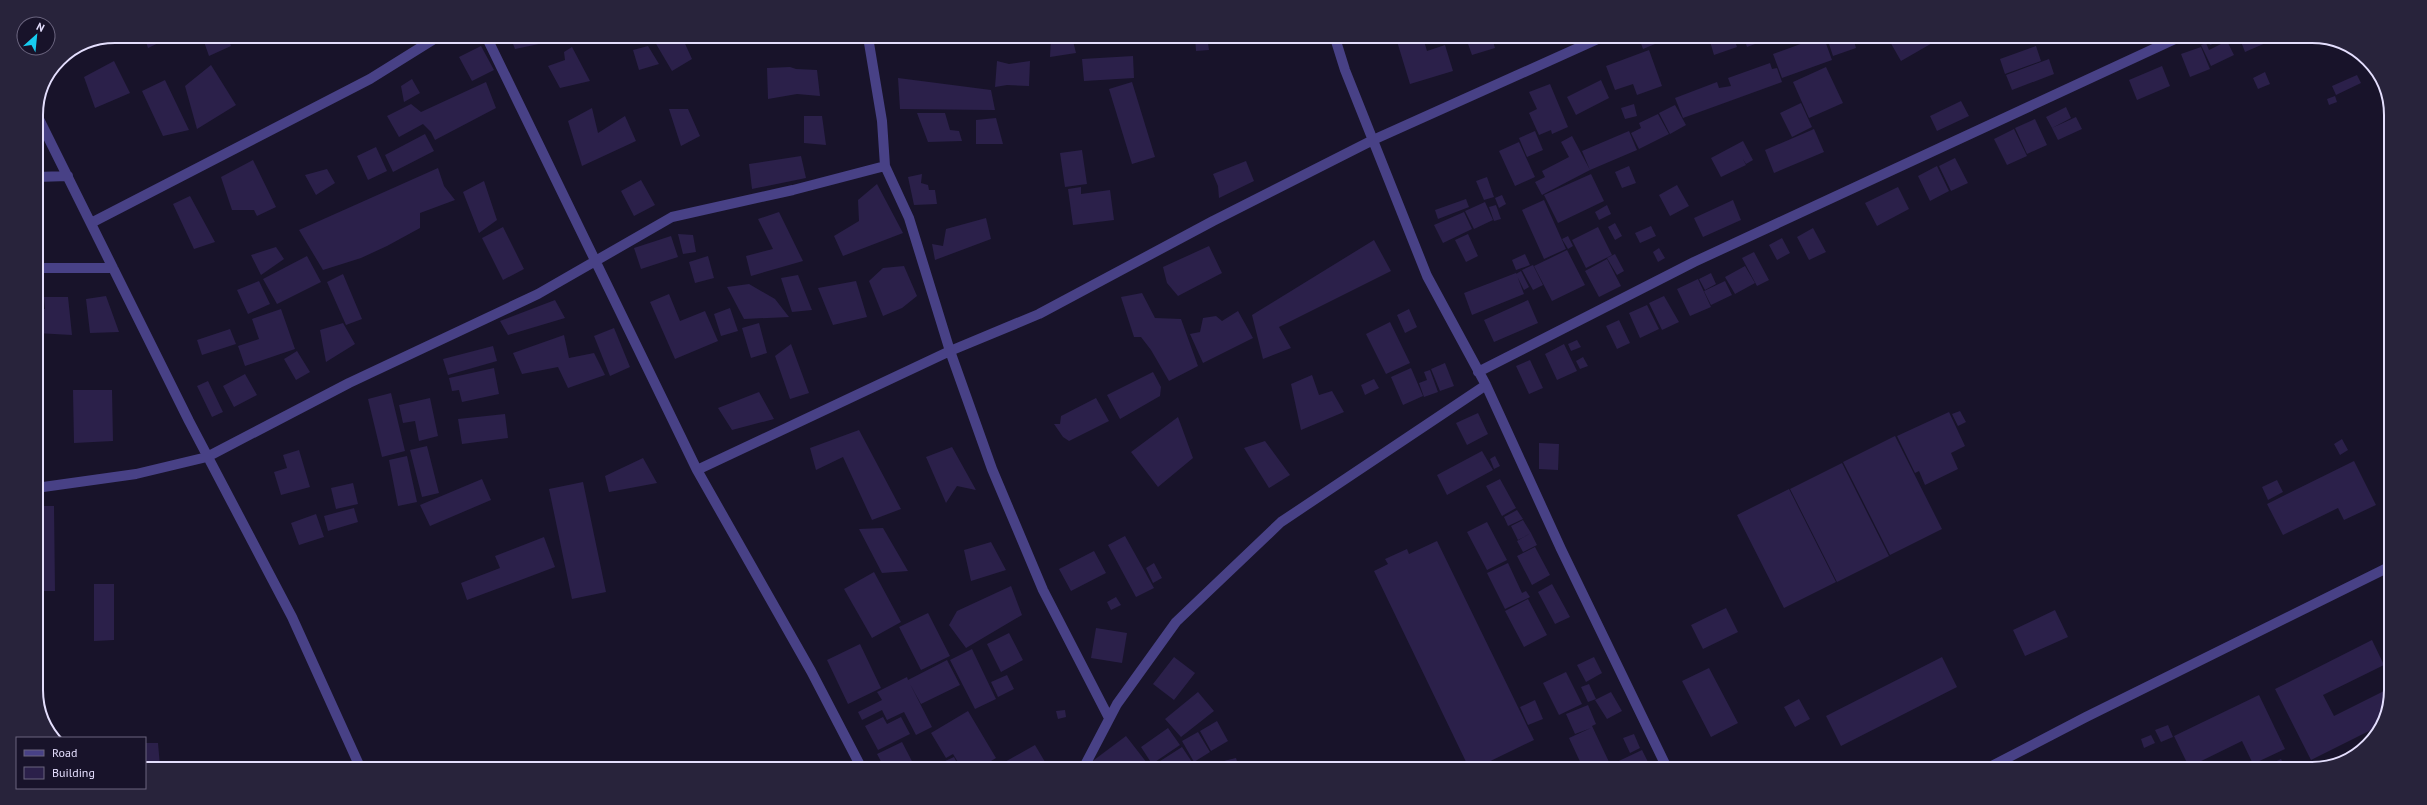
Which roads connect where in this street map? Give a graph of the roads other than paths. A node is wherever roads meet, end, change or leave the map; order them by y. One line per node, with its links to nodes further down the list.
1 (428, 43): 12 (street)
2 (489, 43): 13 (street)
3 (869, 43): 9 (street)
4 (1337, 43): 8 (street)
5 (1589, 43): 8 (street)
6 (2166, 43): 17 (street)
7 (43, 127): 10 (street)
8 (1373, 140): 16 (street); 17 (street)
9 (885, 166): 13 (street); 16 (street)
10 (68, 176): 11 (street); 12 (street)
11 (43, 177)
12 (91, 223): 15 (street)
13 (595, 262): 19 (street); 20 (street)
14 (43, 268): 15 (street)
15 (113, 268): 19 (street)
16 (950, 351): 20 (street); 23 (street)
17 (1478, 372): 18 (street)
18 (1486, 385): 23 (street); 27 (street)
19 (208, 457): 21 (street); 24 (street)
20 (697, 470): 25 (street)
21 (43, 487)
22 (2384, 569): 28 (street)
23 (1109, 718): 26 (street)
24 (358, 762)
25 (858, 762)
26 (1087, 762)
27 (1664, 762)
28 (1999, 762)

